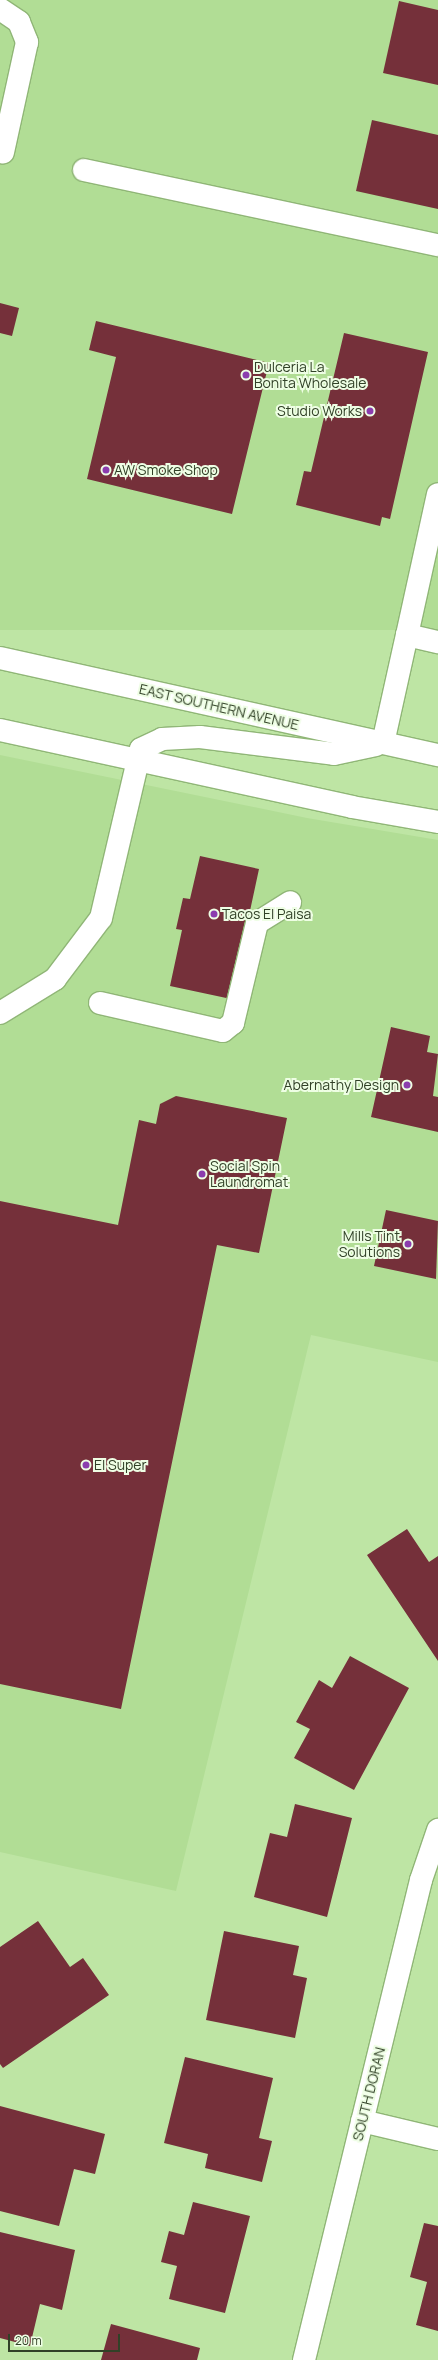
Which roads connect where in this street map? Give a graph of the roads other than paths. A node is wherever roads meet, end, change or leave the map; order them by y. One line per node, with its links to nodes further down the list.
1 (0, 9): 2 (main road)
2 (3, 152)
3 (84, 170): 4 (main road)
4 (438, 245)
5 (438, 494): 6 (main road)
6 (406, 635): 7 (main road); 10 (main road)
7 (438, 642)
8 (0, 658): 10 (main road, EAST SOUTHERN AVENUE)
9 (0, 730): 12 (main road)
10 (383, 743): 11 (main road, EAST SOUTHERN AVENUE); 12 (main road)
11 (438, 755)
12 (138, 760): 13 (main road); 16 (main road)
13 (438, 822)
14 (290, 902): 15 (main road)
15 (100, 1003)
16 (0, 1013)
17 (438, 1830): 18 (main road, SOUTH DORAN)
18 (362, 2120): 19 (main road); 20 (main road, SOUTH DORAN)
19 (438, 2139)
20 (304, 2360)

